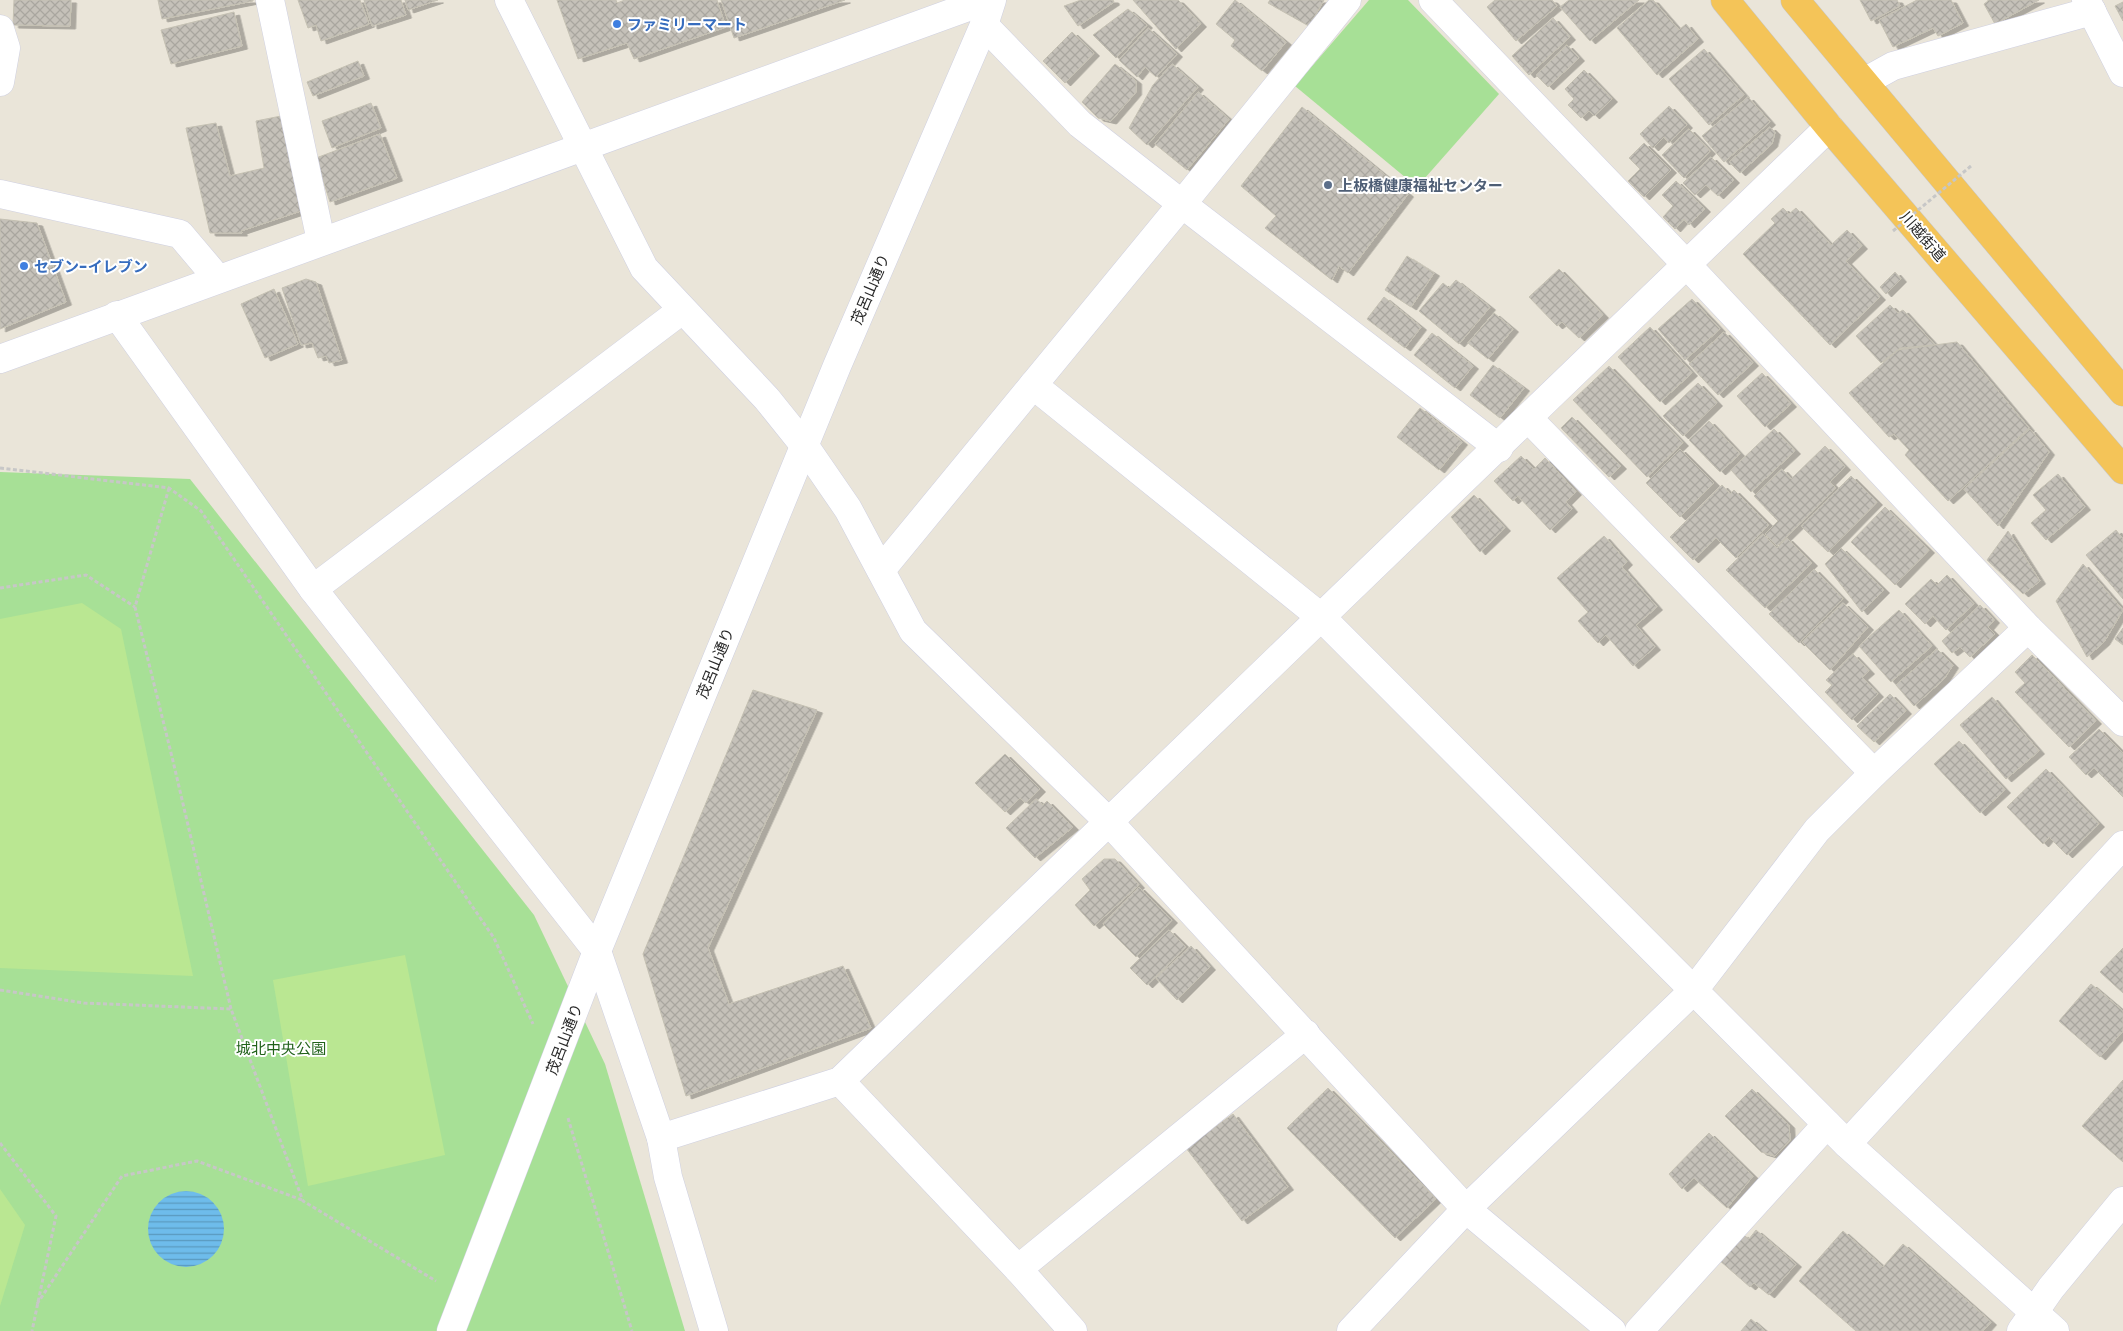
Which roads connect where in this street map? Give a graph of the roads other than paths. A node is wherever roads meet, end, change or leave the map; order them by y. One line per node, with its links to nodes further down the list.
1 (270, 0): 17 (street)
2 (509, 0): 14 (street)
3 (1346, 0): 16 (street)
4 (1433, 0): 18 (street)
5 (1725, 0): 13 (highway, 川越街道)
6 (1795, 0): 12 (highway)
7 (2089, 6): 10 (street); 12 (street)
8 (988, 8): 14 (street); 16 (street); 26 (street, 茂呂山通り)
9 (0, 29): 11 (street)
10 (2123, 73)
11 (0, 82)
12 (1864, 82): 24 (highway)
13 (1830, 127): 18 (street); 28 (highway, 川越街道)
14 (582, 146): 17 (street); 20 (street)
15 (0, 194): 19 (street)
16 (1182, 204): 23 (street); 27 (street)
17 (321, 241): 19 (street)
18 (1686, 264): 25 (street); 32 (street)
19 (218, 279): 21 (street)
20 (682, 310): 26 (street); 30 (street)
21 (117, 315): 22 (street); 30 (street)
22 (0, 359)
23 (1033, 384): 29 (street); 31 (street)
24 (2123, 392)
25 (1528, 418): 27 (street); 34 (street)
26 (804, 445): 29 (street); 37 (street, 茂呂山通り)
27 (1499, 448): 31 (street)
28 (2123, 470)
29 (881, 570): 35 (street)
30 (313, 589): 37 (street)
31 (1322, 618): 35 (street); 38 (street)
32 (2028, 628): 33 (street); 34 (street)
33 (2123, 722)
34 (1874, 773): 38 (street)
35 (1109, 822): 39 (street); 40 (street)
36 (2123, 845): 43 (street)
37 (598, 951): 42 (street); 49 (street, 茂呂山通り)
38 (1694, 990): 41 (street); 45 (street)
39 (1306, 1034): 45 (street); 46 (street)
40 (840, 1081): 42 (street); 46 (street)
41 (1827, 1124): 43 (street); 53 (street)
42 (661, 1138): 48 (street)
43 (1847, 1144): 47 (street)
44 (2123, 1202): 47 (street)
45 (1466, 1209): 51 (street); 52 (street)
46 (1018, 1269): 50 (street)
47 (2027, 1321): 54 (street)
48 (715, 1330)
49 (451, 1331)
50 (1073, 1331)
51 (1351, 1331)
52 (1612, 1331)
53 (1639, 1331)
54 (2055, 1331)

